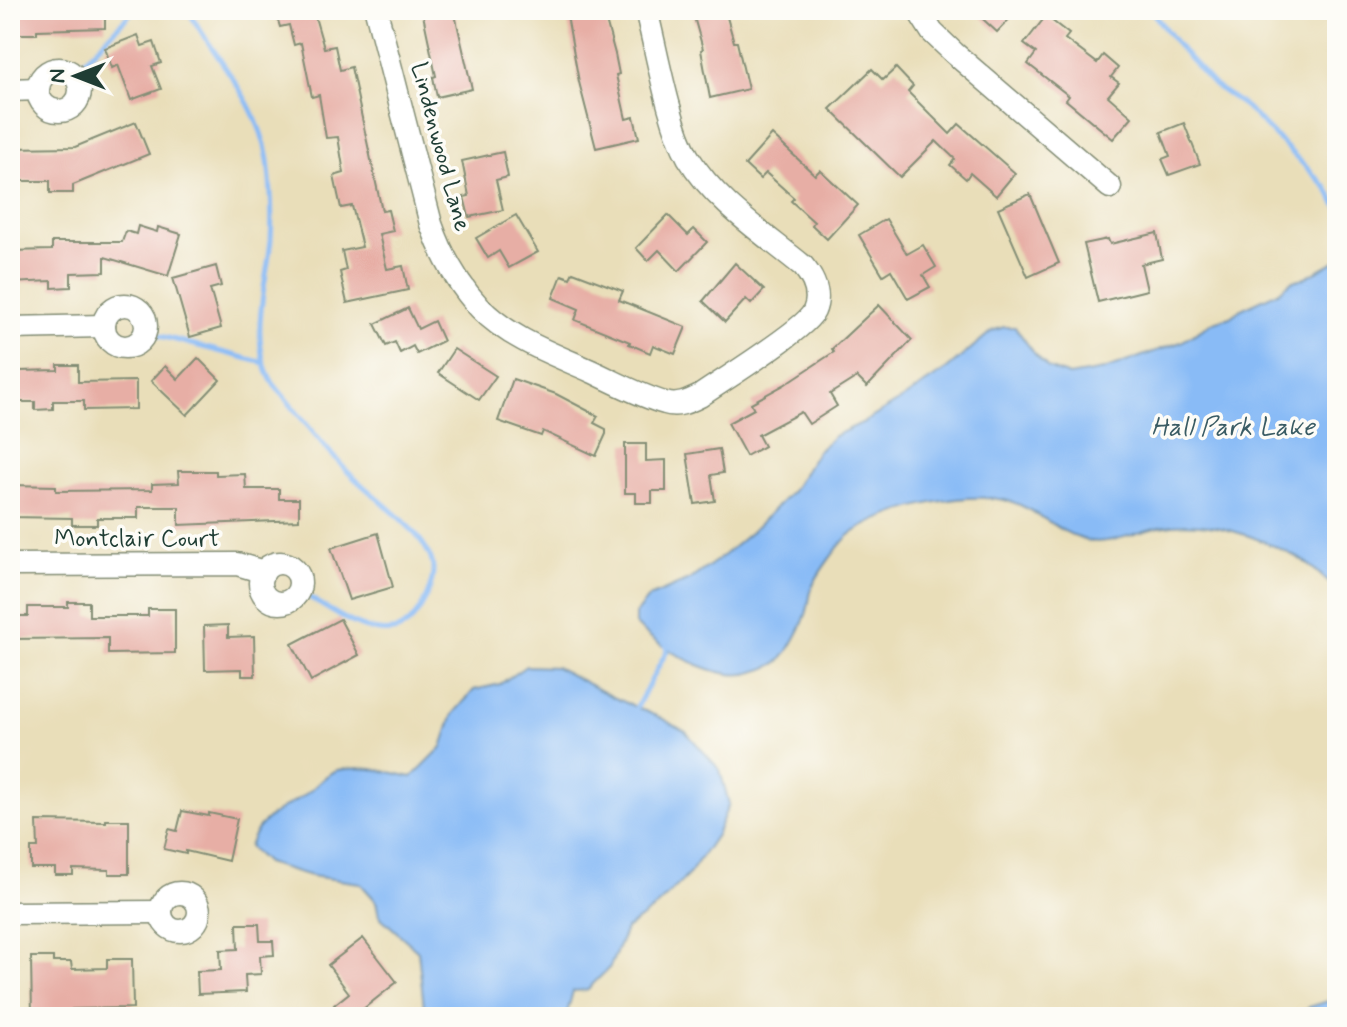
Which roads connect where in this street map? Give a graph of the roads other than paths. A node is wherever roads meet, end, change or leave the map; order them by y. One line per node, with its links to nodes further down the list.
1 (376, 10): 2 (street, Lindenwood Lane)
2 (646, 10)
3 (918, 10): 6 (street)
4 (38, 89): 5 (street)
5 (10, 90)
6 (1110, 187)
7 (104, 326): 8 (street)
8 (10, 328)
9 (10, 565): 10 (street, Montclair Court)
10 (264, 572)
11 (161, 912): 12 (street)
12 (10, 913)

